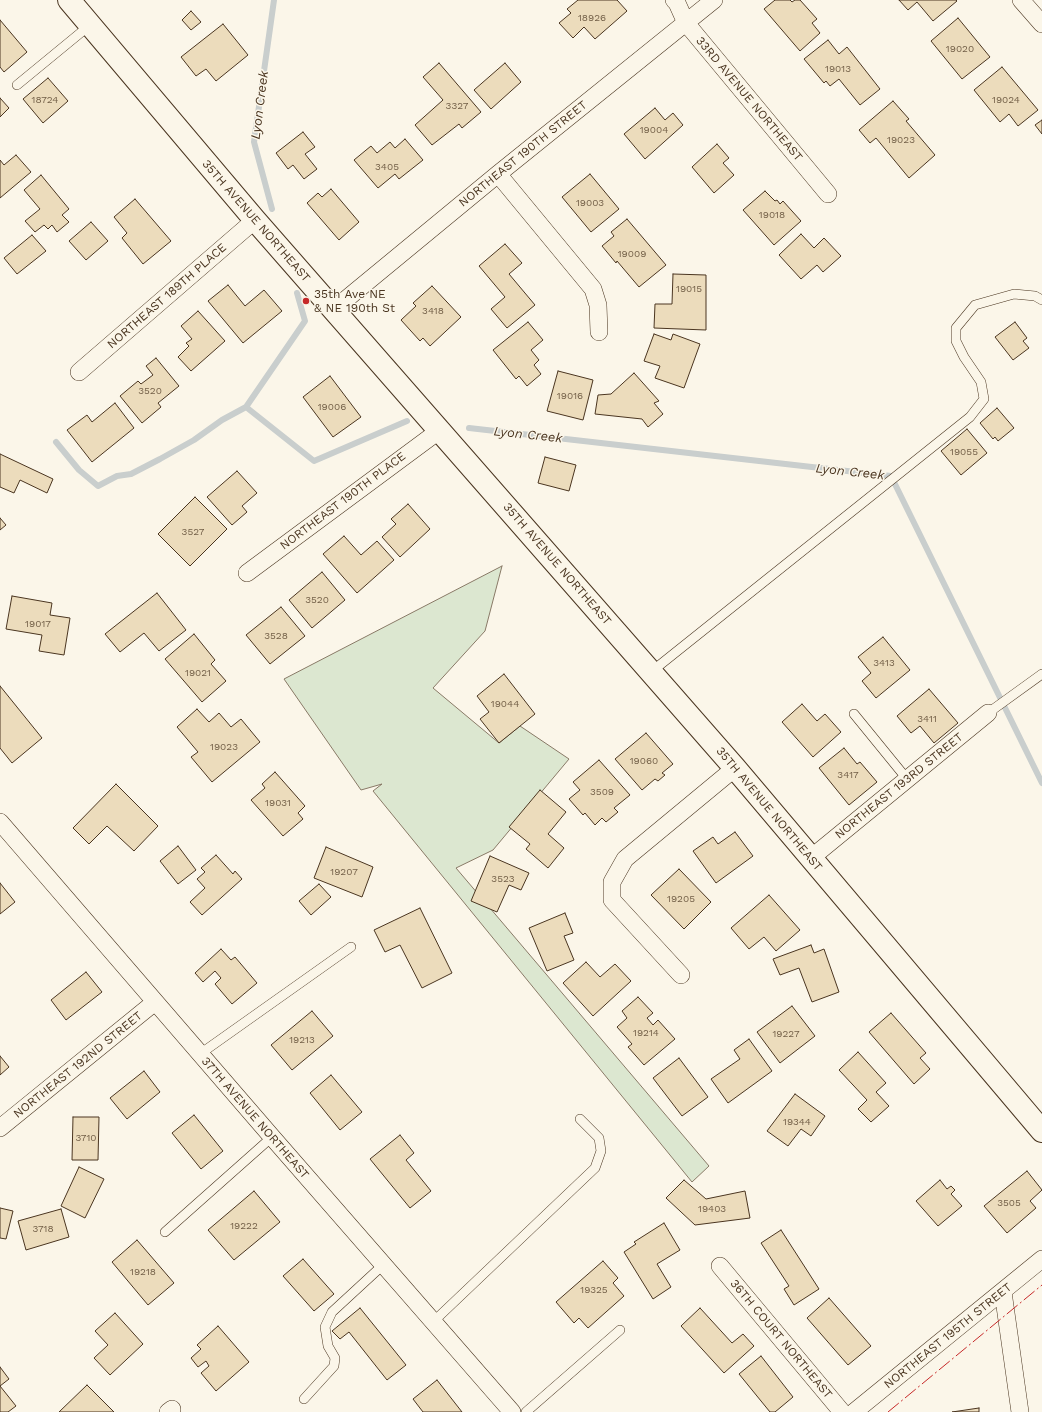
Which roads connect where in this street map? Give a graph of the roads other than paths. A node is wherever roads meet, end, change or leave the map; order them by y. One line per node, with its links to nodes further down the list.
1 (69, 0): 7 (street, 35TH AVENUE NORTHEAST)
2 (674, 0): 5 (street, 33RD AVENUE NORTHEAST)
3 (714, 0): 5 (street, NORTHEAST 190TH STREET)
4 (1021, 0): 6 (street)
5 (686, 23): 9 (street, NORTHEAST 190TH STREET); 10 (street, 33RD AVENUE NORTHEAST)
6 (1042, 24)
7 (90, 25): 8 (lane); 11 (street, 35TH AVENUE NORTHEAST)
8 (17, 86)
9 (498, 174): 13 (street, NORTHEAST 190TH STREET); 14 (street)
10 (828, 194)
11 (255, 220): 13 (street, 35TH AVENUE NORTHEAST); 15 (street, NORTHEAST 189TH PLACE)
12 (1042, 300): 18 (lane)
13 (333, 310): 16 (street, 35TH AVENUE NORTHEAST)
14 (599, 332)
15 (79, 372)
16 (440, 430): 17 (street, NORTHEAST 190TH PLACE); 18 (street, 35TH AVENUE NORTHEAST)
17 (247, 573)
18 (651, 672): 22 (street, 35TH AVENUE NORTHEAST)
19 (1042, 674): 20 (lane)
20 (988, 713): 23 (street, NORTHEAST 193RD STREET)
21 (854, 714): 23 (lane)
22 (735, 768): 25 (street, 35TH AVENUE NORTHEAST); 27 (street)
23 (907, 779): 25 (street, NORTHEAST 193RD STREET)
24 (0, 822): 28 (street, 37TH AVENUE NORTHEAST)
25 (811, 858): 32 (street, 35TH AVENUE NORTHEAST)
26 (351, 947): 29 (lane)
27 (681, 975)
28 (155, 1002): 29 (street, 37TH AVENUE NORTHEAST); 31 (street, NORTHEAST 192ND STREET)
29 (200, 1054): 33 (street, 37TH AVENUE NORTHEAST)
30 (580, 1119): 39 (lane)
31 (0, 1128)
32 (1042, 1131)
33 (272, 1137): 34 (lane); 36 (street, 37TH AVENUE NORTHEAST)
34 (165, 1232)
35 (1042, 1259): 38 (street, NORTHEAST 195TH STREET)
36 (383, 1265): 39 (street, 37TH AVENUE NORTHEAST); 41 (lane)
37 (720, 1266): 44 (street, 36TH COURT NORTHEAST)
38 (1003, 1292): 45 (street, NORTHEAST 195TH STREET); 46 (street)
39 (433, 1322): 42 (street, 37TH AVENUE NORTHEAST)
40 (620, 1330): 43 (lane)
41 (304, 1399)
42 (512, 1412)
43 (526, 1412)
44 (842, 1412)
45 (854, 1412)
46 (1020, 1412)

